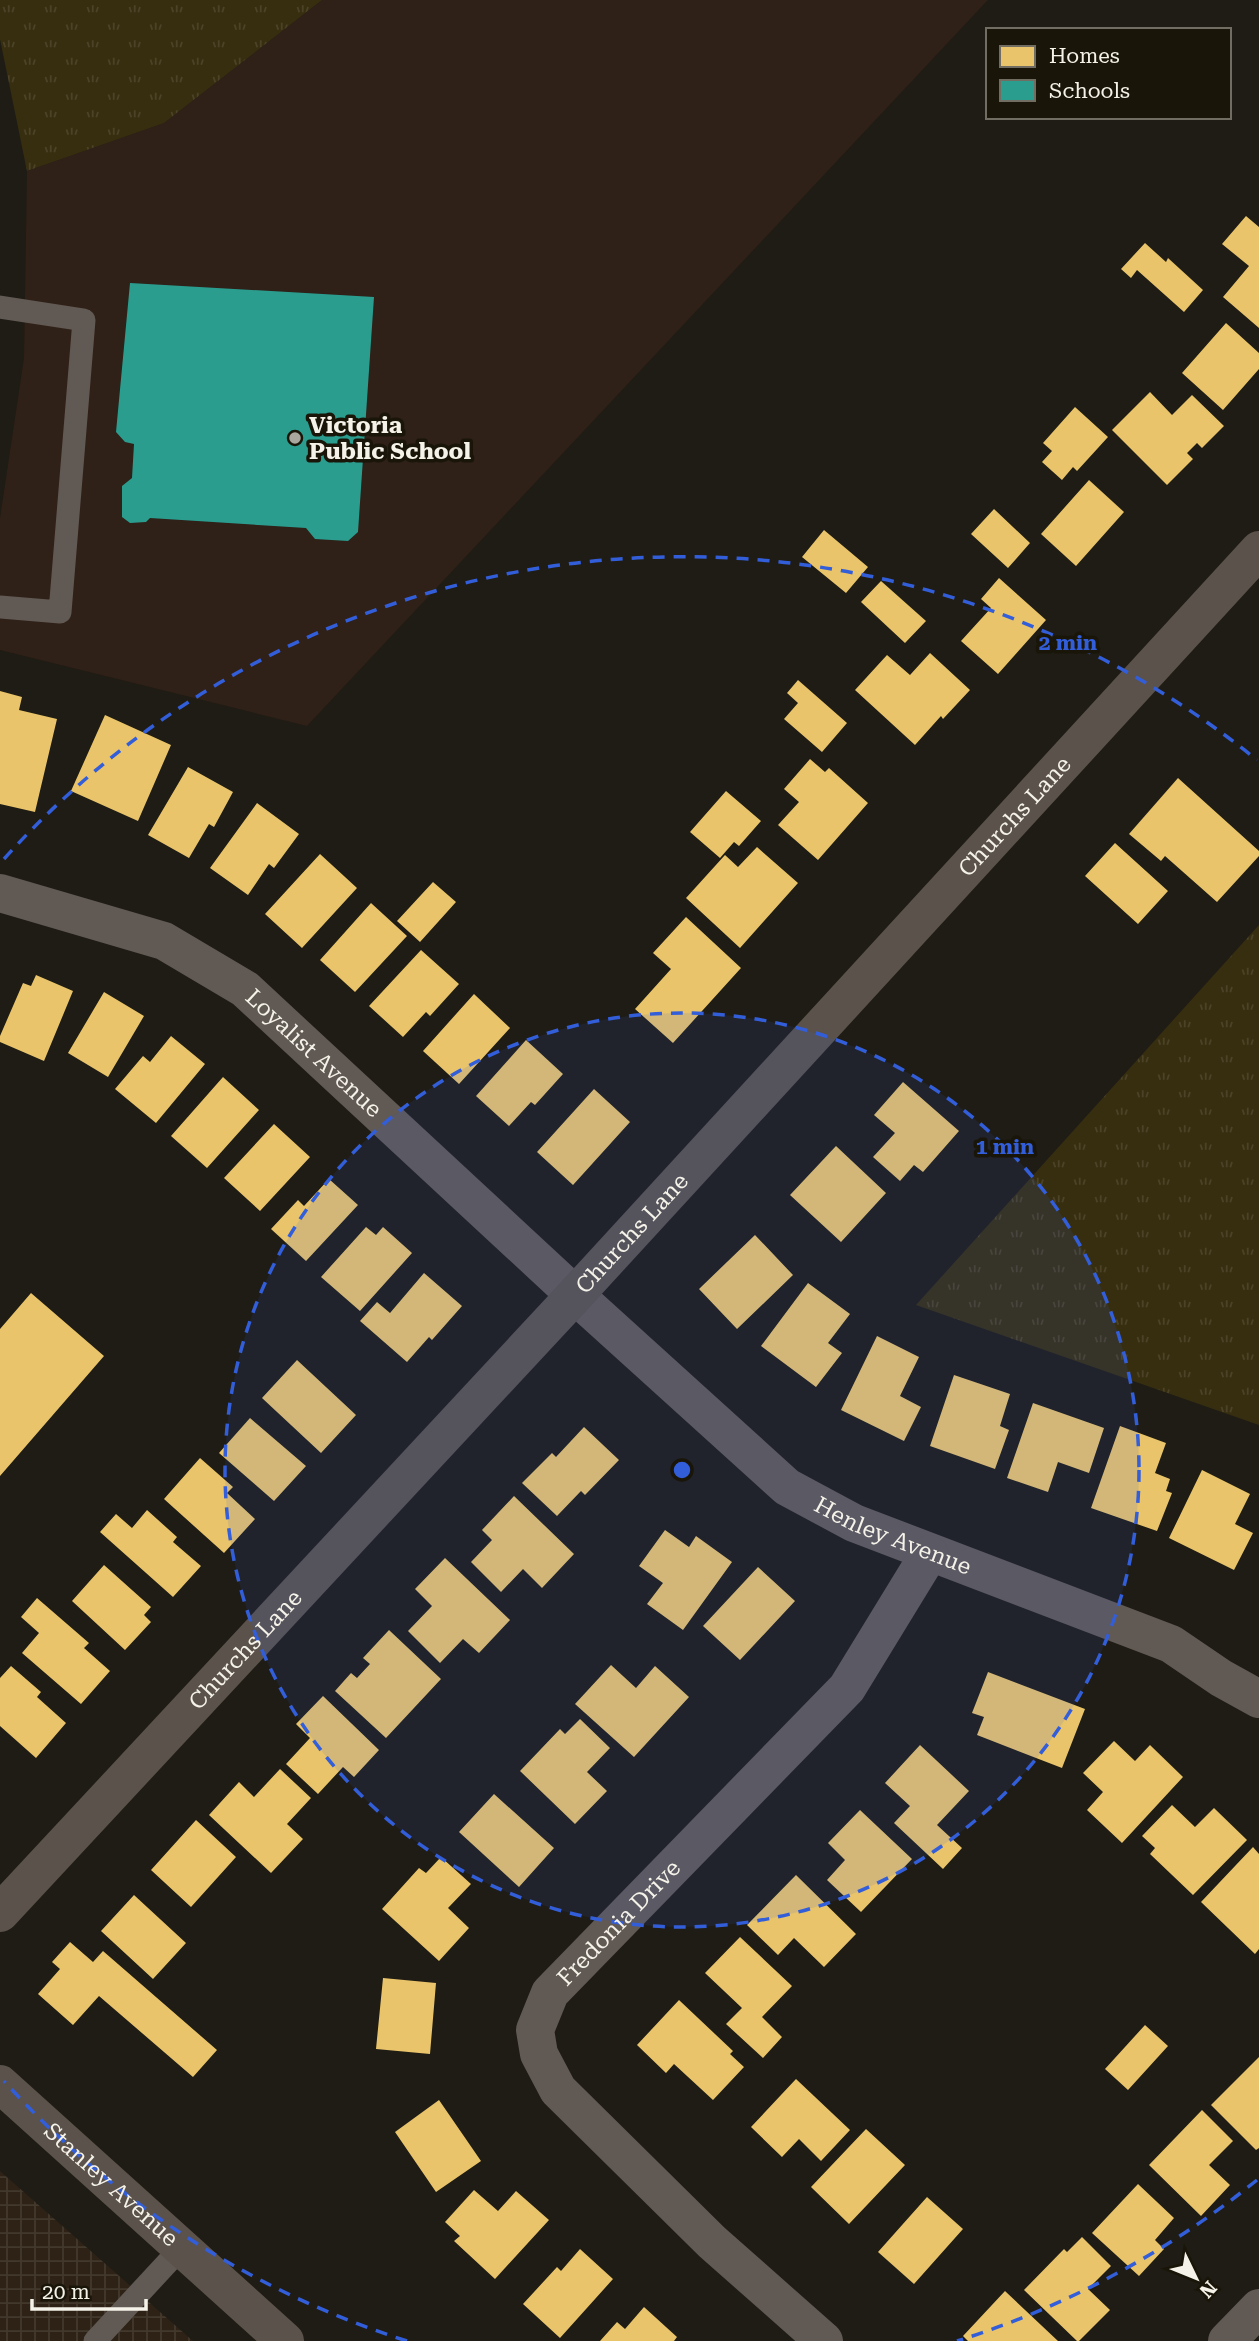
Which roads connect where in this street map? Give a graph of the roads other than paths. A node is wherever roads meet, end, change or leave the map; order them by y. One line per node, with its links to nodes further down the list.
1 (0, 307): 3 (lane)
2 (1259, 550): 5 (street, Churchs Lane)
3 (0, 607)
4 (0, 893): 5 (street, Loyalist Avenue)
5 (575, 1296): 6 (street, Henley Avenue); 8 (street, Churchs Lane)
6 (929, 1554): 7 (street, Henley Avenue); 14 (street, Fredonia Drive)
7 (1259, 1699)
8 (0, 1913)
9 (0, 2084): 10 (street, Stanley Avenue)
10 (181, 2247): 12 (lane); 13 (street, Stanley Avenue)
11 (1259, 2308): 15 (street)
12 (95, 2341)
13 (285, 2341)
14 (824, 2341)
15 (1227, 2341)

